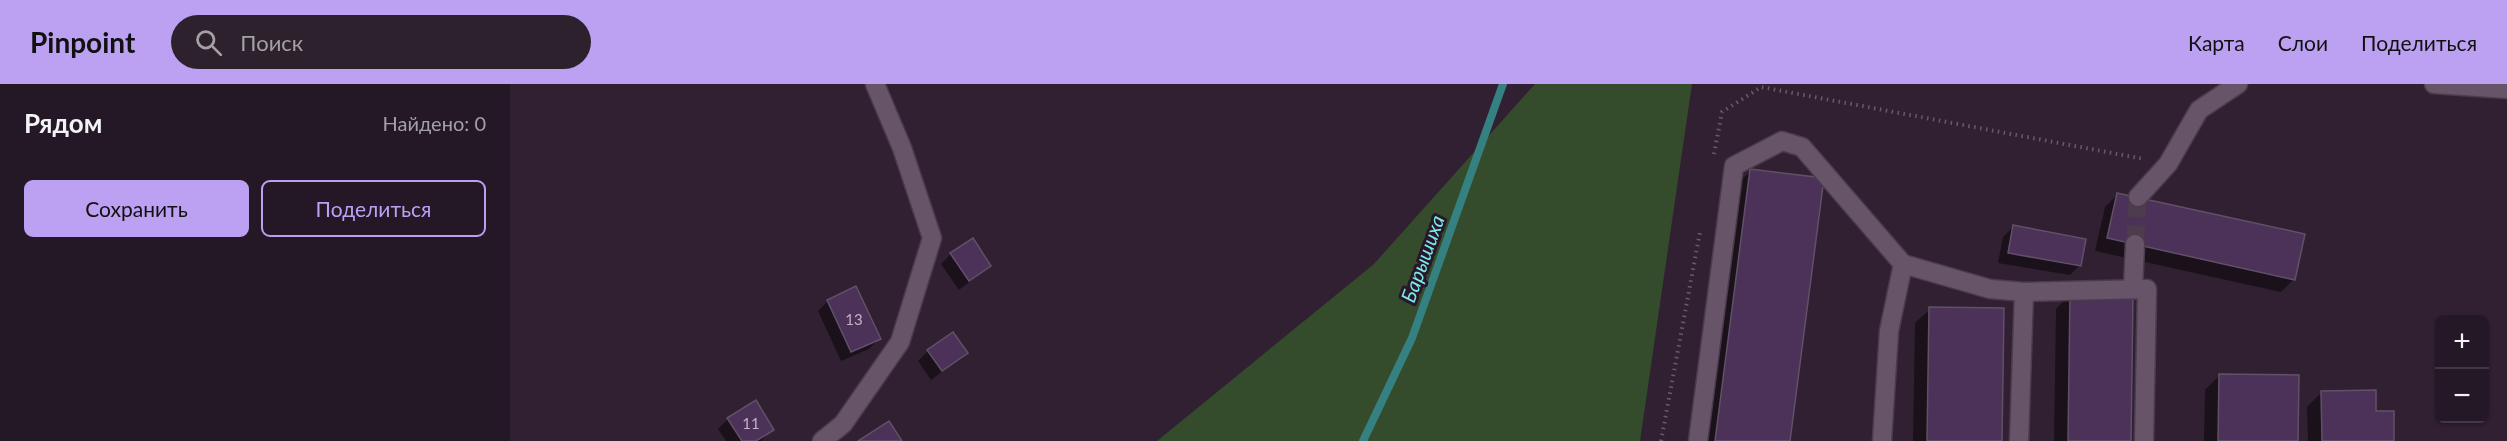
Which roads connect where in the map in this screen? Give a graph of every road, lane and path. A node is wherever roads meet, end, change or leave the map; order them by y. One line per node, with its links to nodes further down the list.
1 (875, 84): 10 (street)
2 (2238, 84): 5 (street)
3 (2434, 84): 4 (street)
4 (2507, 89)
5 (2138, 197)
6 (2136, 244): 8 (street)
7 (1904, 264): 9 (street); 11 (street); 12 (street)
8 (2133, 289): 9 (street); 14 (street)
9 (2024, 292): 13 (street)
10 (822, 441)
11 (1698, 441)
12 (1882, 441)
13 (2019, 441)
14 (2144, 441)

